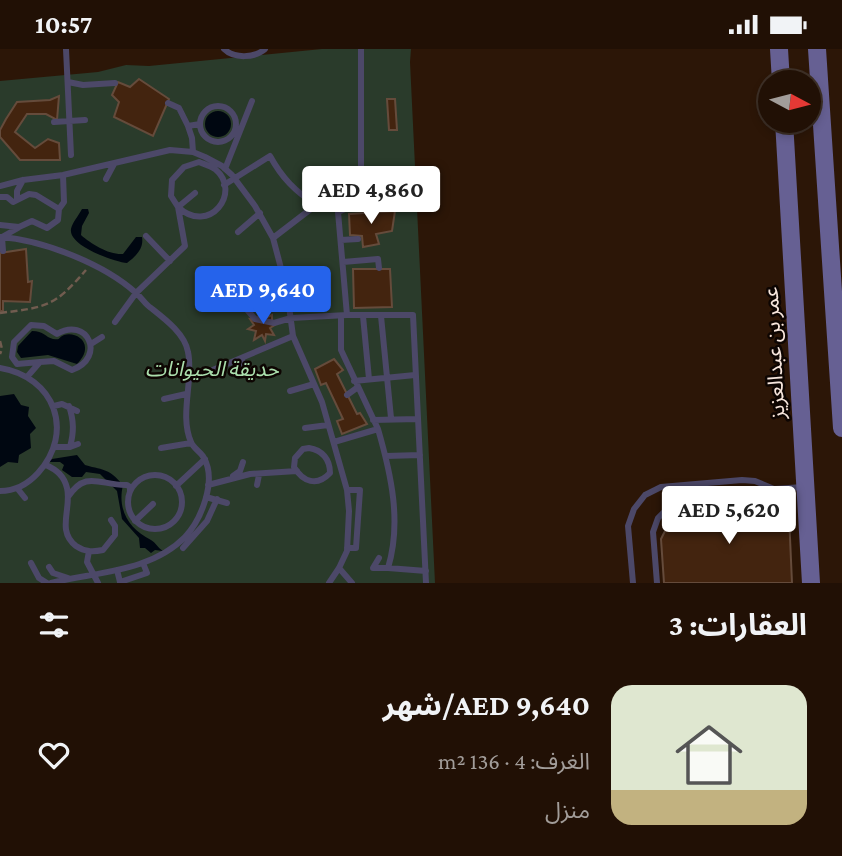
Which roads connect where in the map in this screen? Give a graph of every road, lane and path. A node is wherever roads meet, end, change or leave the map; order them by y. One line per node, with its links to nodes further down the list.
1 (66, 49): 8 (lane)
2 (224, 49): 3 (lane)
3 (265, 49)
4 (361, 49): 42 (lane)
5 (779, 49): 7 (main road)
6 (817, 49): 36 (main road)
7 (780, 70)
8 (68, 82): 9 (lane); 13 (lane)
9 (115, 83)
10 (252, 101): 21 (lane)
11 (168, 103): 16 (lane)
12 (85, 120): 13 (lane)
13 (70, 121): 14 (lane); 19 (lane)
14 (54, 122)
15 (200, 124): 15 (lane); 16 (lane)
16 (188, 126): 18 (lane)
17 (784, 133): 108 (main road, عمر بن عبدالعزيز)
18 (192, 152): 20 (lane); 21 (lane)
19 (71, 155)
20 (114, 164): 22 (lane); 23 (lane)
21 (225, 169): 24 (lane)
22 (62, 175): 25 (lane); 32 (lane)
23 (106, 179)
24 (234, 179): 27 (lane); 33 (lane); 40 (lane)
25 (23, 180): 26 (lane); 30 (lane)
26 (0, 185)
27 (224, 185): 31 (lane); 31 (lane)
28 (195, 193): 31 (lane)
29 (0, 197): 30 (lane)
30 (17, 199): 32 (lane)
31 (178, 207): 44 (lane)
32 (59, 209): 35 (lane)
33 (260, 213): 37 (lane); 40 (lane)
34 (0, 225): 35 (lane)
35 (19, 227): 39 (lane)
36 (835, 228): 49 (main road)
37 (238, 232)
38 (146, 236): 44 (lane)
39 (1, 237): 43 (lane); 46 (lane)
40 (273, 238): 55 (lane)
41 (358, 239): 42 (lane)
42 (341, 240): 45 (lane)
43 (3, 251)
44 (170, 261): 48 (lane)
45 (342, 262): 47 (lane); 52 (lane)
46 (91, 265): 48 (lane); 51 (path)
47 (379, 268)
48 (136, 293): 56 (lane); 70 (lane)
49 (837, 293): 85 (main road)
50 (237, 298): 55 (lane)
51 (0, 313)
52 (344, 315): 53 (lane); 55 (lane); 72 (lane)
53 (363, 316): 54 (lane); 69 (lane)
54 (381, 316): 66 (lane); 68 (lane)
55 (291, 318): 57 (lane)
56 (115, 322)
57 (293, 336): 62 (lane); 71 (lane)
58 (102, 337): 60 (lane)
59 (0, 341): 61 (path)
60 (91, 344): 63 (lane); 63 (lane)
61 (0, 354)
62 (241, 358): 65 (lane); 70 (lane)
63 (40, 362): 67 (lane)
64 (0, 368): 67 (lane)
65 (247, 372)
66 (415, 375): 68 (lane); 81 (lane)
67 (27, 377): 77 (lane)
68 (387, 377): 69 (lane); 80 (lane)
69 (369, 379): 72 (lane)
70 (189, 380): 74 (lane)
71 (314, 384): 73 (lane); 83 (lane)
72 (356, 384): 75 (lane); 82 (lane)
73 (290, 391)
74 (186, 394): 76 (lane); 88 (lane)
75 (347, 394)
76 (164, 399)
77 (54, 406): 78 (lane); 90 (lane)
78 (69, 406): 79 (lane); 91 (lane)
79 (77, 411)
80 (391, 418): 81 (lane); 82 (lane)
81 (418, 419): 93 (lane)
82 (373, 420): 86 (lane)
83 (328, 425): 84 (lane); 87 (lane)
84 (305, 428)
85 (842, 428)
86 (378, 429): 87 (lane); 94 (lane)
87 (334, 442): 97 (lane)
88 (191, 443): 92 (lane); 95 (lane)
89 (78, 444): 91 (lane)
90 (55, 447): 91 (lane); 98 (lane)
91 (70, 447)
92 (160, 448)
93 (420, 455): 94 (lane); 132 (lane)
94 (386, 456): 130 (lane)
95 (205, 459): 105 (lane); 107 (lane)
96 (243, 462): 103 (lane)
97 (339, 464): 99 (lane); 112 (lane)
98 (46, 465): 109 (lane); 115 (lane)
99 (330, 466): 100 (lane); 100 (lane)
100 (297, 471): 101 (lane)
101 (285, 472): 102 (lane); 104 (lane)
102 (259, 475): 103 (lane); 106 (lane)
103 (232, 478): 105 (lane)
104 (285, 482)
105 (208, 485): 114 (lane)
106 (257, 485)
107 (176, 486): 110 (lane); 121 (lane)
108 (805, 487): 111 (lane); 143 (main road, عمر بن عبدالعزيز)
109 (17, 488): 113 (lane); 116 (lane)
110 (128, 489): 115 (lane); 121 (lane)
111 (774, 489): 141 (lane); 142 (lane)
112 (346, 490): 123 (lane); 123 (lane)
113 (0, 491)
114 (206, 496): 117 (lane); 122 (lane)
115 (68, 497): 124 (lane)
116 (25, 498)
117 (217, 499): 118 (lane); 122 (lane)
118 (227, 503)
119 (153, 504): 121 (lane)
120 (111, 520): 124 (lane)
121 (135, 521)
122 (183, 547): 127 (lane)
123 (347, 548): 129 (lane)
124 (89, 551): 133 (lane)
125 (379, 558): 130 (lane)
126 (32, 563): 136 (lane)
127 (143, 563): 131 (lane); 131 (lane)
128 (49, 568): 134 (lane)
129 (339, 568): 135 (lane); 138 (lane)
130 (388, 568): 132 (lane)
131 (117, 570): 133 (lane)
132 (426, 571): 140 (lane)
133 (95, 574): 134 (lane); 137 (lane)
134 (66, 580): 136 (lane)
135 (350, 580): 139 (lane)
136 (49, 583)
137 (98, 583)
138 (329, 583)
139 (343, 583)
140 (426, 583)
141 (633, 583)
142 (657, 583)
143 (811, 583)

